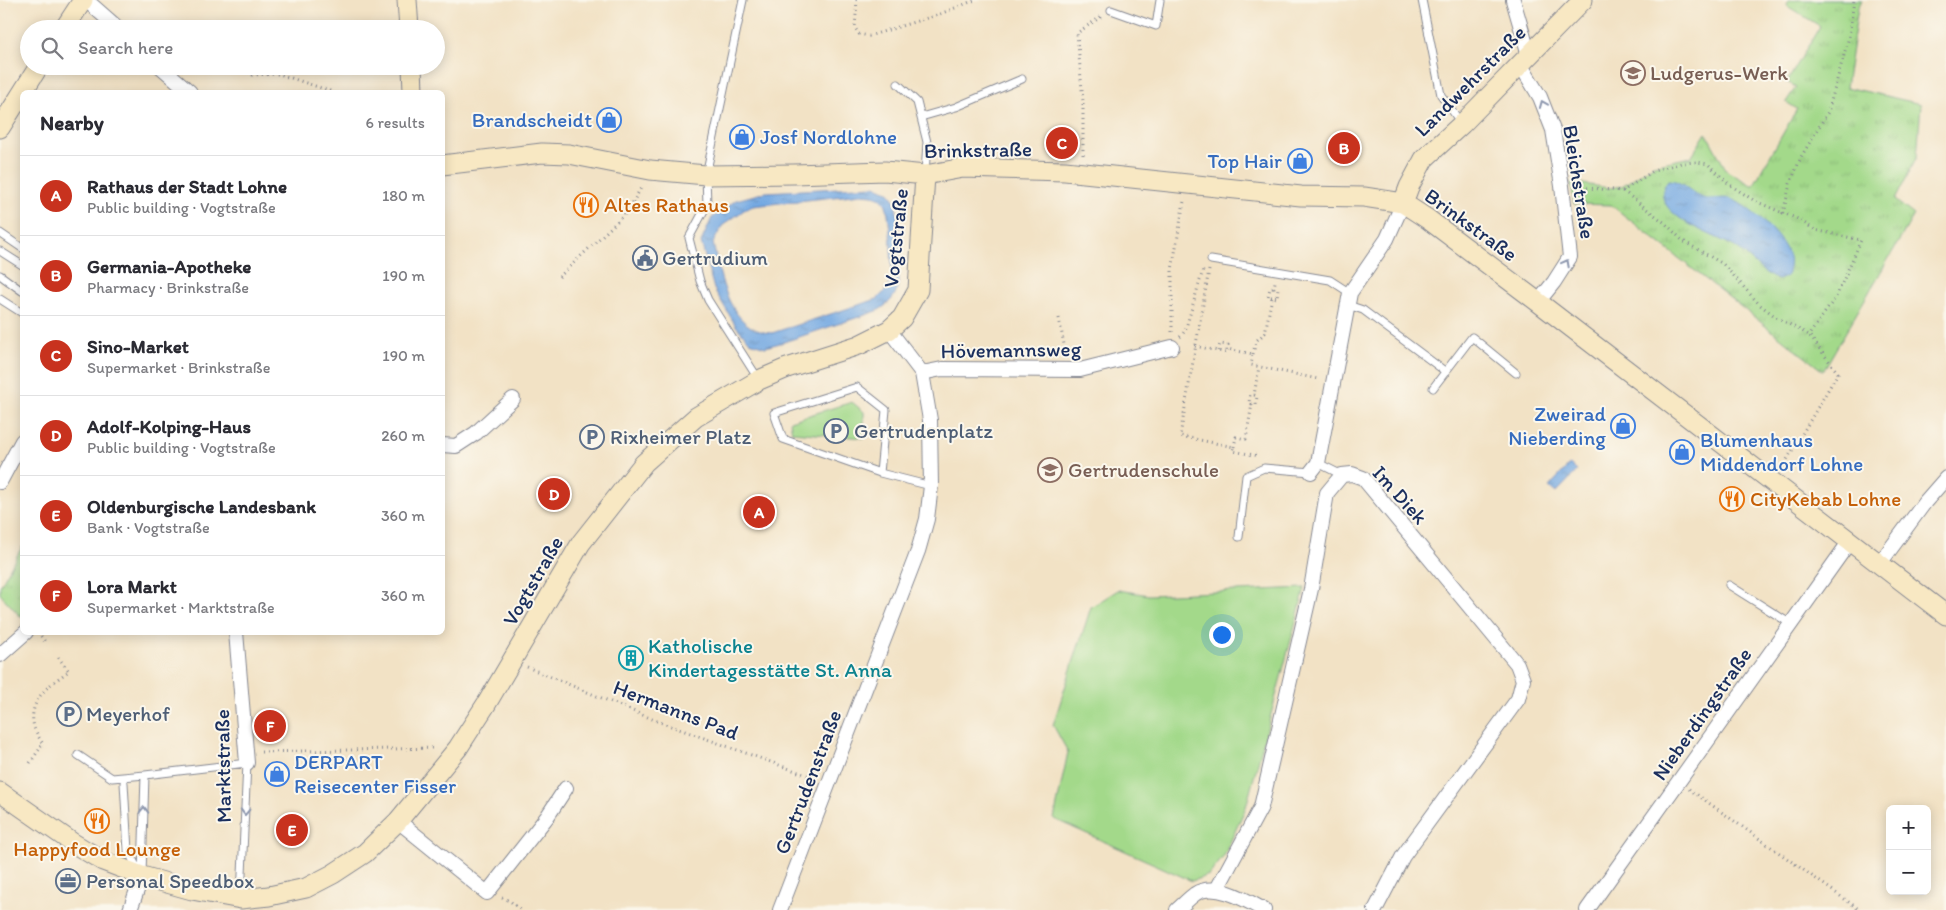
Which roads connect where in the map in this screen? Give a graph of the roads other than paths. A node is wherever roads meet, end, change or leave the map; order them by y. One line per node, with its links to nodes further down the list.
1 (84, 0): 9 (street); 10 (street)
2 (407, 0): 11 (street)
3 (743, 0): 26 (lane)
4 (1160, 0): 8 (lane)
5 (1422, 0): 23 (lane)
6 (1513, 0): 12 (street, Bleichstraße)
7 (1583, 0): 12 (street, Landwehrstraße)
8 (1111, 10)
9 (70, 20)
10 (107, 20)
11 (408, 20)
12 (1524, 59): 23 (street, Landwehrstraße); 38 (street, Bleichstraße, one-way to 12)
13 (33, 75): 18 (street)
14 (170, 75): 19 (street)
15 (412, 75): 20 (street)
16 (1022, 79): 22 (lane)
17 (898, 84): 22 (lane)
18 (24, 90)
19 (188, 90)
20 (413, 90)
21 (20, 96): 24 (street)
22 (921, 117): 27 (lane)
23 (1462, 124): 28 (street, Landwehrstraße)
24 (0, 128)
25 (445, 165): 26 (street, Brinkstraße)
26 (706, 175): 27 (street, Brinkstraße); 45 (lane)
27 (924, 175): 28 (street, Brinkstraße); 40 (street, Vogtstraße)
28 (1403, 203): 37 (street); 38 (street, Brinkstraße)
29 (0, 233): 30 (lane)
30 (20, 247)
31 (0, 251): 33 (lane)
32 (1211, 260): 37 (lane)
33 (20, 264)
34 (0, 275): 35 (lane)
35 (20, 290)
36 (0, 299): 39 (lane)
37 (1349, 299): 42 (lane); 50 (street)
38 (1538, 302): 57 (street, Brinkstraße)
39 (20, 312)
40 (889, 330): 43 (street, Gertrudenstraße); 45 (street, Vogtstraße)
41 (1172, 347): 43 (street, Hövemannsweg)
42 (1446, 372): 44 (lane); 46 (lane)
43 (922, 373): 55 (street, Gertrudenstraße)
44 (1516, 373)
45 (759, 380): 71 (street, Vogtstraße)
46 (1433, 388)
47 (513, 399): 48 (street)
48 (445, 444)
49 (20, 446): 54 (street)
50 (1314, 467): 52 (lane); 56 (lane)
51 (880, 473): 51 (lane); 55 (lane)
52 (1342, 475): 73 (street, Im Diek); 79 (street, Im Diek)
53 (1946, 478): 58 (street)
54 (0, 482)
55 (931, 486): 76 (street, Gertrudenstraße)
56 (1239, 537)
57 (1850, 541): 58 (street, Brinkstraße); 61 (street, Nieberdingstraße)
58 (1880, 564): 60 (street, Brinkstraße)
59 (1729, 585): 61 (lane)
60 (1946, 615)
61 (1791, 624): 80 (street, Nieberdingstraße)
62 (23, 635): 64 (street)
63 (236, 635): 66 (street, Marktstraße)
64 (0, 655)
65 (78, 756): 67 (lane)
66 (246, 758): 67 (lane); 74 (lane, Marktstraße, one-way to 74)
67 (145, 775): 72 (lane, one-way to 67)
68 (124, 783): 72 (lane)
69 (566, 788): 71 (street)
70 (0, 792): 72 (street, Vogtstraße)
71 (398, 822): 74 (street, Vogtstraße)
72 (142, 876): 74 (street, Vogtstraße); 75 (street)
73 (1217, 889): 77 (street); 78 (street)
74 (244, 904)
75 (130, 910)
76 (780, 910)
77 (1177, 910)
78 (1264, 910)
79 (1375, 910)
80 (1587, 910)

